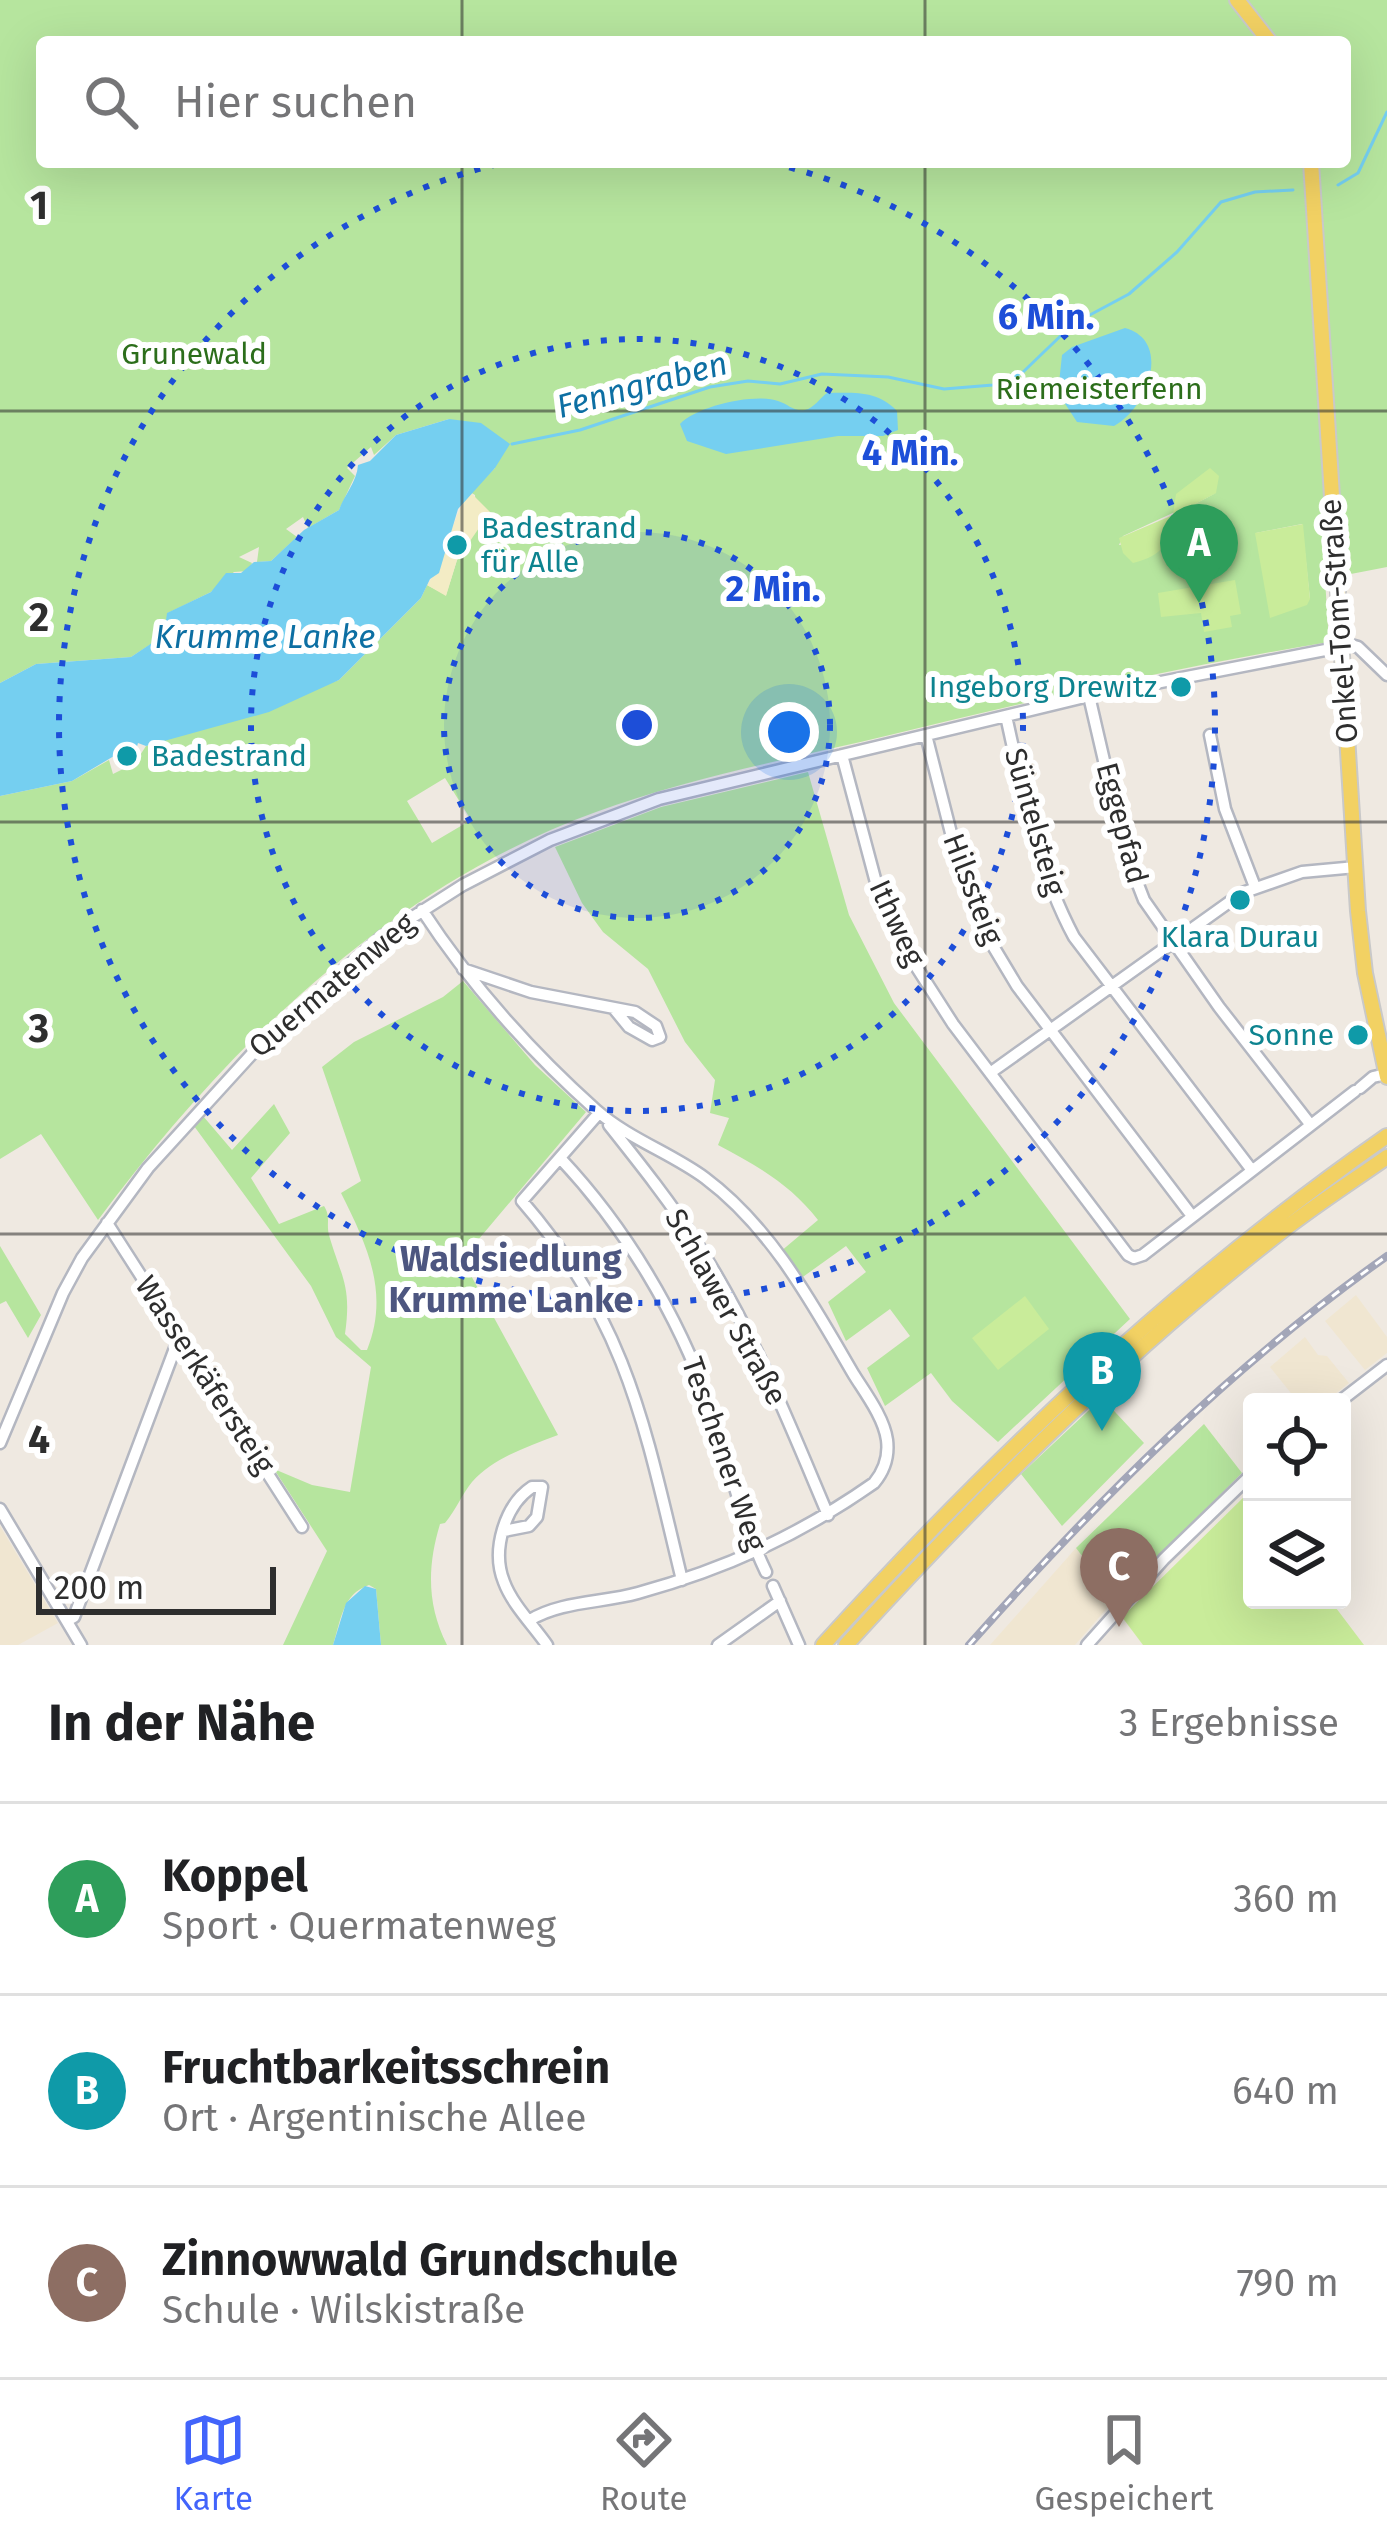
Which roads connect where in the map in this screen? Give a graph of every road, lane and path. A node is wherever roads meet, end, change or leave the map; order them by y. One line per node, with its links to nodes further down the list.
1 (1237, 0): 2 (main road)
2 (1265, 36)
3 (1311, 168): 4 (main road, Onkel-Tom-Straße)
4 (1340, 648): 5 (street); 6 (street, Quermatenweg); 11 (main road, Onkel-Tom-Straße)
5 (1387, 675)
6 (1089, 696): 7 (street, Quermatenweg); 14 (street, Eggepfad)
7 (1006, 716): 8 (street, Quermatenweg); 16 (street, Süntelsteig)
8 (926, 735): 10 (street, Quermatenweg); 18 (street, Hilssteig)
9 (1210, 735): 12 (street)
10 (842, 755): 13 (street, Quermatenweg); 19 (street, Ithweg)
11 (1356, 867): 12 (street); 20 (main road, Onkel-Tom-Straße)
12 (1255, 887): 14 (street)
13 (422, 910): 15 (street); 28 (street, Quermatenweg)
14 (1172, 942): 16 (street); 22 (street, Eggepfad)
15 (460, 967): 17 (street); 21 (street)
16 (1111, 986): 18 (street); 26 (street, Süntelsteig)
17 (615, 1010)
18 (1050, 1029): 19 (street); 27 (street, Hilssteig)
19 (991, 1073): 27 (street, Ithweg)
20 (1386, 1075): 22 (street)
21 (599, 1113): 25 (street); 35 (street, Schlawer Straße); 35 (street)
22 (1310, 1124): 26 (street)
23 (1387, 1136): 50 (main road)
24 (1387, 1157): 51 (main road)
25 (560, 1158): 38 (street, Teschener Weg); 40 (street)
26 (1251, 1169): 27 (street)
27 (1192, 1216)
28 (107, 1223): 29 (street, Wasserkäfersteig); 32 (street, Quermatenweg)
29 (180, 1335): 36 (street, Wasserkäfersteig); 44 (street)
30 (1387, 1365): 31 (street)
31 (1351, 1393)
32 (0, 1443)
33 (1243, 1483): 52 (street)
34 (0, 1509): 44 (street)
35 (828, 1515): 38 (street)
36 (302, 1527)
37 (504, 1531): 37 (street); 43 (street)
38 (757, 1553): 39 (street, Teschener Weg); 40 (street)
39 (766, 1572)
40 (682, 1580): 43 (street)
41 (773, 1586): 42 (street, Teschener Weg)
42 (780, 1601): 45 (street); 49 (street, Teschener Weg)
43 (530, 1620): 47 (street)
44 (67, 1621): 46 (street)
45 (734, 1640): 48 (street)
46 (81, 1645)
47 (548, 1645)
48 (718, 1645)
49 (799, 1645)
50 (823, 1645)
51 (846, 1645)
52 (1087, 1645)

